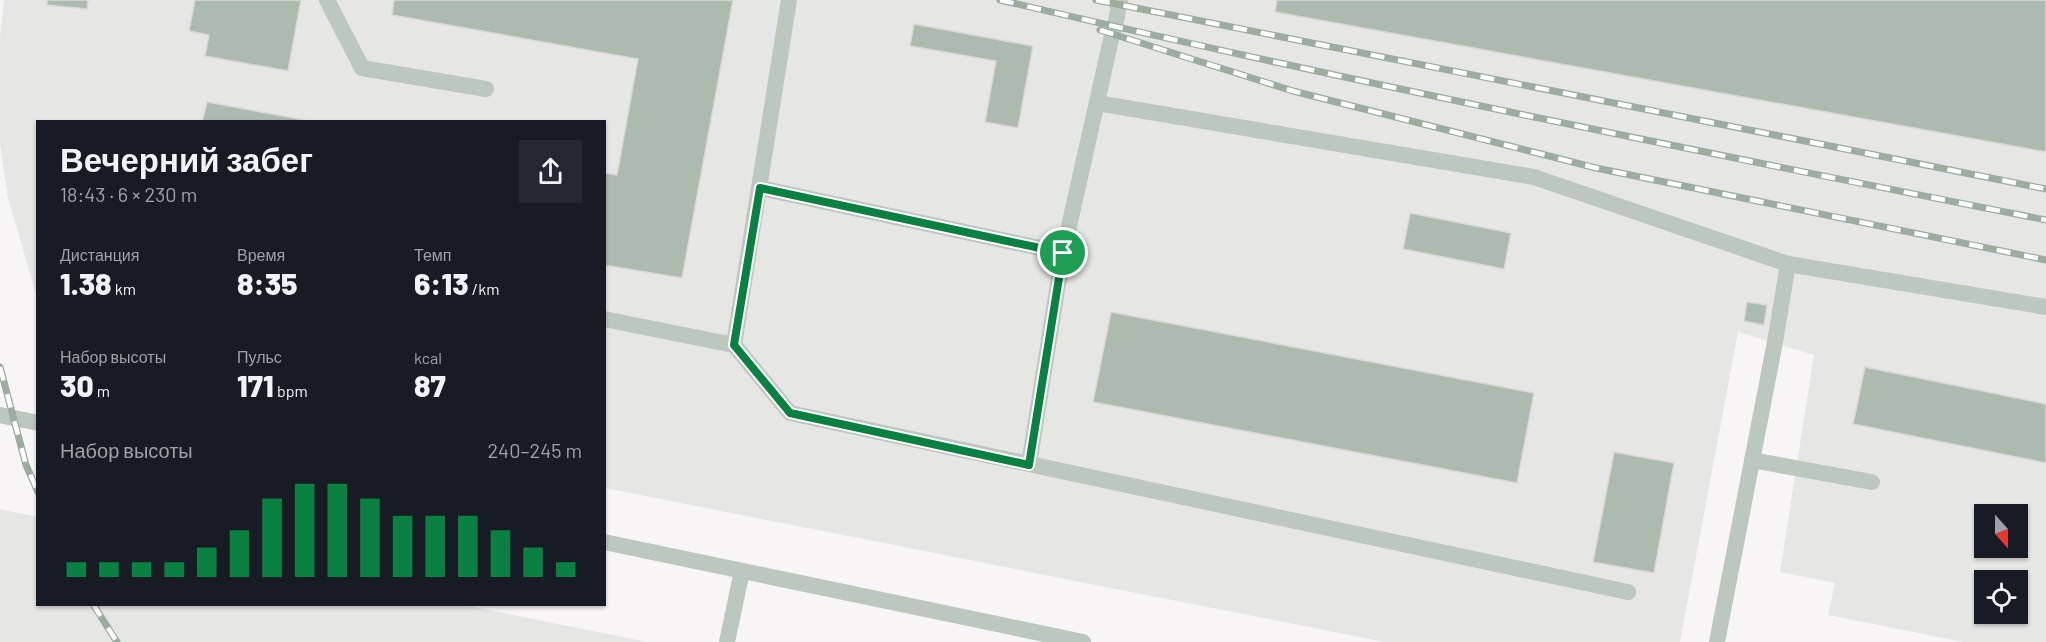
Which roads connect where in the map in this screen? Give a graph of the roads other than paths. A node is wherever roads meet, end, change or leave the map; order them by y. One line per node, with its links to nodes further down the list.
1 (327, 0): 4 (lane)
2 (789, 0): 6 (lane)
3 (1120, 0): 5 (lane)
4 (486, 89)
5 (1097, 103): 7 (lane); 8 (lane)
6 (760, 188): 7 (lane); 11 (lane)
7 (1063, 253): 15 (lane)
8 (1788, 264): 9 (lane); 14 (lane)
9 (2046, 307)
10 (606, 319): 11 (lane)
11 (734, 345): 15 (lane)
12 (0, 415): 13 (lane)
13 (36, 423)
14 (1752, 460): 16 (lane); 22 (lane)
15 (1029, 465): 19 (lane)
16 (1872, 482)
17 (606, 542): 18 (lane)
18 (742, 571): 20 (lane); 21 (lane)
19 (1628, 592)
20 (727, 642)
21 (1083, 642)
22 (1717, 642)

